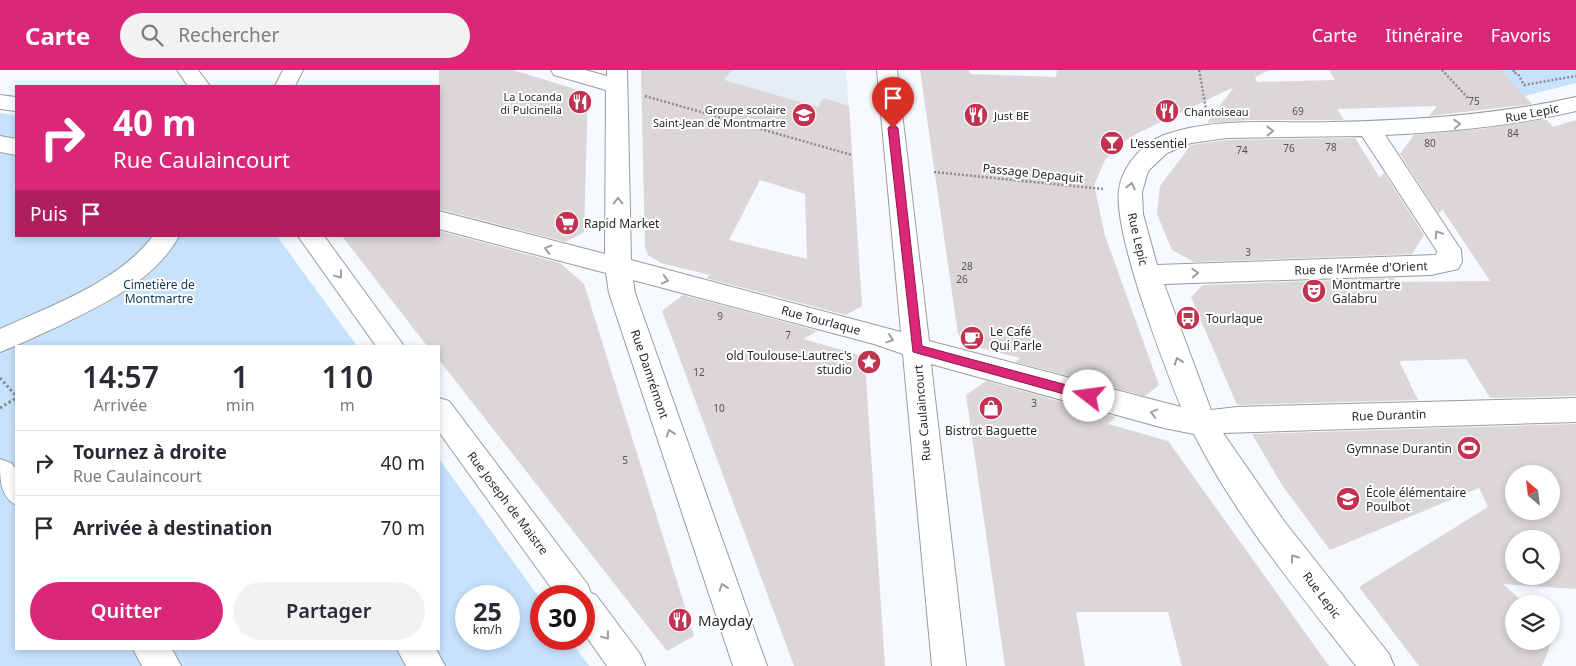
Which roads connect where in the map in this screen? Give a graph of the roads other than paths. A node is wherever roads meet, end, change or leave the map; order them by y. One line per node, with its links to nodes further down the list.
1 (187, 70): 6 (street)
2 (293, 70): 7 (street)
3 (561, 70): 5 (street)
4 (887, 70): 21 (street, Rue Caulaincourt)
5 (617, 78): 17 (street, Rue Damrémont, one-way to 5)
6 (198, 85)
7 (286, 85)
8 (0, 102): 9 (street)
9 (15, 104)
10 (1576, 104): 11 (street, Rue Lepic, one-way to 10)
11 (1369, 128): 18 (street, Rue Lepic, one-way to 11); 18 (street, Rue de l'Armée d'Orient, one-way to 11)
12 (0, 144): 13 (street)
13 (15, 146)
14 (440, 220): 17 (street, Rue Tourlaque, one-way to 14)
15 (166, 237): 19 (street)
16 (311, 237): 20 (street, one-way to 20)
17 (618, 268): 21 (street, Rue Tourlaque, one-way to 21); 34 (street, Rue Damrémont, one-way to 17)
18 (1147, 275): 24 (street, Rue Lepic, one-way to 18)
19 (0, 340)
20 (391, 345)
21 (917, 349): 24 (street, Rue Tourlaque, one-way to 21); 35 (street, Rue Caulaincourt)
22 (1576, 410): 24 (street, Rue Durantin)
23 (440, 411): 27 (street, Rue Joseph de Maistre)
24 (1201, 423): 36 (street, Rue Lepic, one-way to 24)
25 (0, 472): 26 (street)
26 (15, 490)
27 (568, 585)
28 (595, 621): 33 (street, one-way to 33)
29 (151, 650): 31 (street)
30 (415, 650): 32 (street)
31 (164, 666)
32 (428, 666)
33 (628, 666)
34 (750, 666)
35 (949, 666)
36 (1377, 666)

